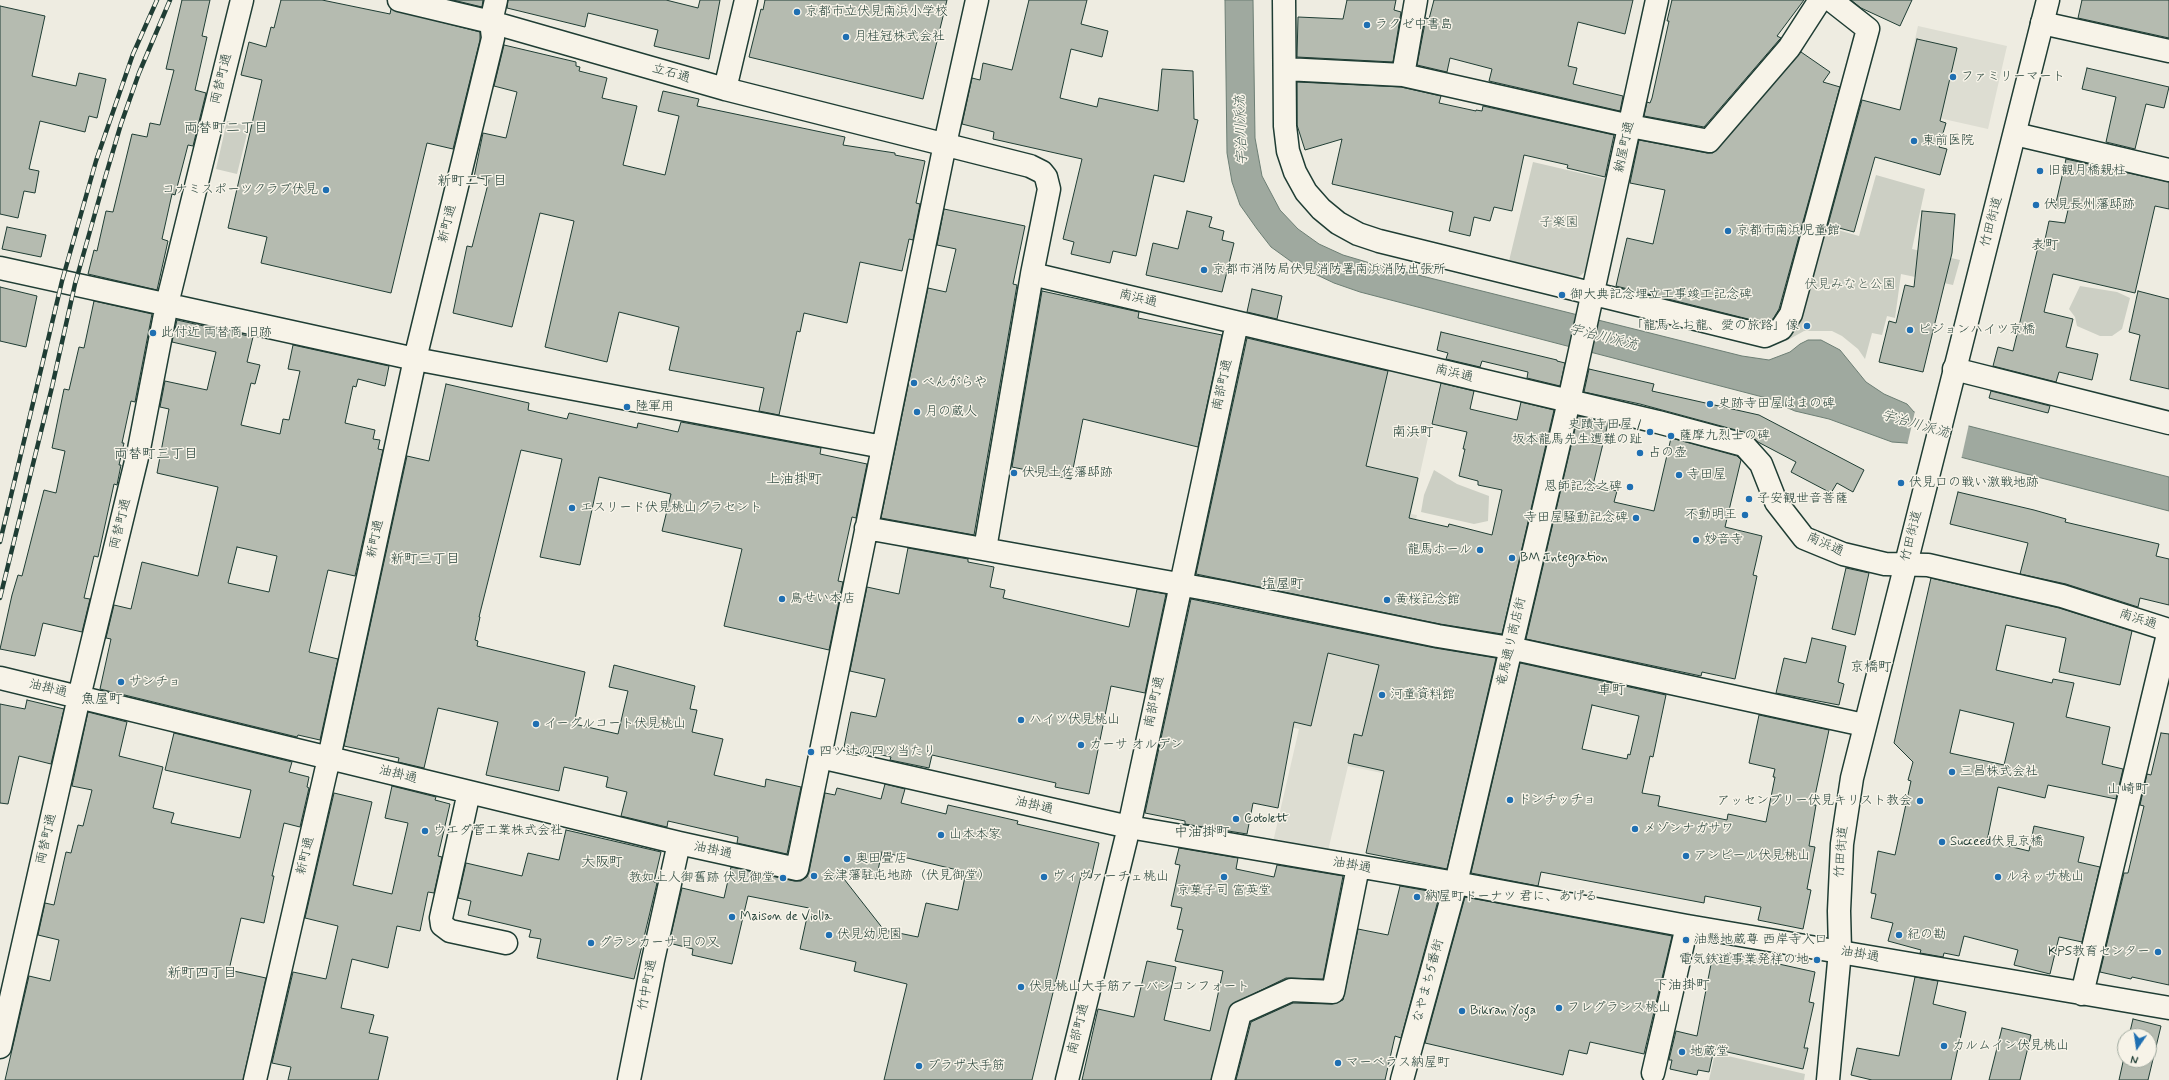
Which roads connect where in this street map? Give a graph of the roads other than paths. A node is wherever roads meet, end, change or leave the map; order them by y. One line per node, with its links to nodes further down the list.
1 (242, 0): 25 (street, 両替町通)
2 (399, 0): 12 (street, 立石通)
3 (496, 0): 12 (street, 新町通)
4 (746, 0): 17 (street)
5 (977, 0): 20 (street)
6 (1284, 0): 15 (street)
7 (1416, 0): 16 (street)
8 (1657, 0): 18 (street, 納屋町通)
9 (1820, 0): 18 (street)
10 (1831, 0): 24 (street)
11 (2048, 0): 13 (street, 竹田街道)
12 (491, 22): 17 (street, 立石通); 27 (street, 新町通)
13 (2042, 23): 14 (street); 19 (street, 竹田街道)
14 (2169, 51)
15 (1285, 69): 16 (street); 24 (street)
16 (1403, 75): 18 (street)
17 (724, 90): 20 (street, 立石通)
18 (1630, 126): 24 (street, 納屋町通)
19 (2015, 134): 21 (street); 28 (street, 竹田街道)
20 (945, 144): 23 (street); 31 (street)
21 (2169, 170)
22 (0, 268): 25 (street)
23 (1032, 274): 26 (street, 南浜通); 33 (street)
24 (1592, 298): 29 (street, 納屋町通)
25 (167, 304): 27 (street); 39 (street, 両替町通)
26 (1237, 322): 29 (street, 南浜通); 35 (street, 南部町通)
27 (415, 359): 31 (street); 42 (street, 新町通)
28 (1952, 378): 30 (street); 34 (street, 竹田街道)
29 (1569, 401): 34 (street, 南浜通); 37 (street, 竜馬通り商店街)
30 (2169, 423)
31 (883, 447): 32 (street)
32 (866, 528): 33 (street); 41 (street)
33 (984, 549): 35 (street)
34 (1905, 564): 36 (street, 南浜通); 40 (street, 竹田街道)
35 (1180, 586): 37 (street); 44 (street, 南部町通)
36 (2169, 630): 51 (street)
37 (1510, 648): 40 (street); 47 (street, 竜馬通り商店街)
38 (0, 678): 39 (street, 油掛通)
39 (79, 697): 42 (street, 油掛通); 53 (street, 両替町通)
40 (1864, 725): 50 (street, 竹田街道)
41 (820, 757): 44 (street, 油掛通); 45 (street, 油掛通)
42 (329, 758): 43 (street, 油掛通); 55 (street, 新町通)
43 (469, 792): 45 (street, 油掛通); 49 (street)
44 (1129, 827): 46 (street, 油掛通); 57 (street, 南部町通)
45 (679, 844): 56 (street, 竹中町通)
46 (1358, 867): 47 (street, 油掛通); 58 (street)
47 (1456, 883): 48 (street, 油掛通); 59 (street, なやまち5番街)
48 (1687, 926): 50 (street, 油掛通); 54 (street)
49 (506, 943)
50 (1840, 952): 51 (street, 油掛通); 60 (street, 竹田街道)
51 (2082, 994): 52 (street, 油掛通)
52 (2169, 1008)
53 (0, 1047)
54 (1653, 1072)
55 (255, 1080)
56 (629, 1080)
57 (1067, 1080)
58 (1223, 1080)
59 (1402, 1080)
60 (1828, 1080)

